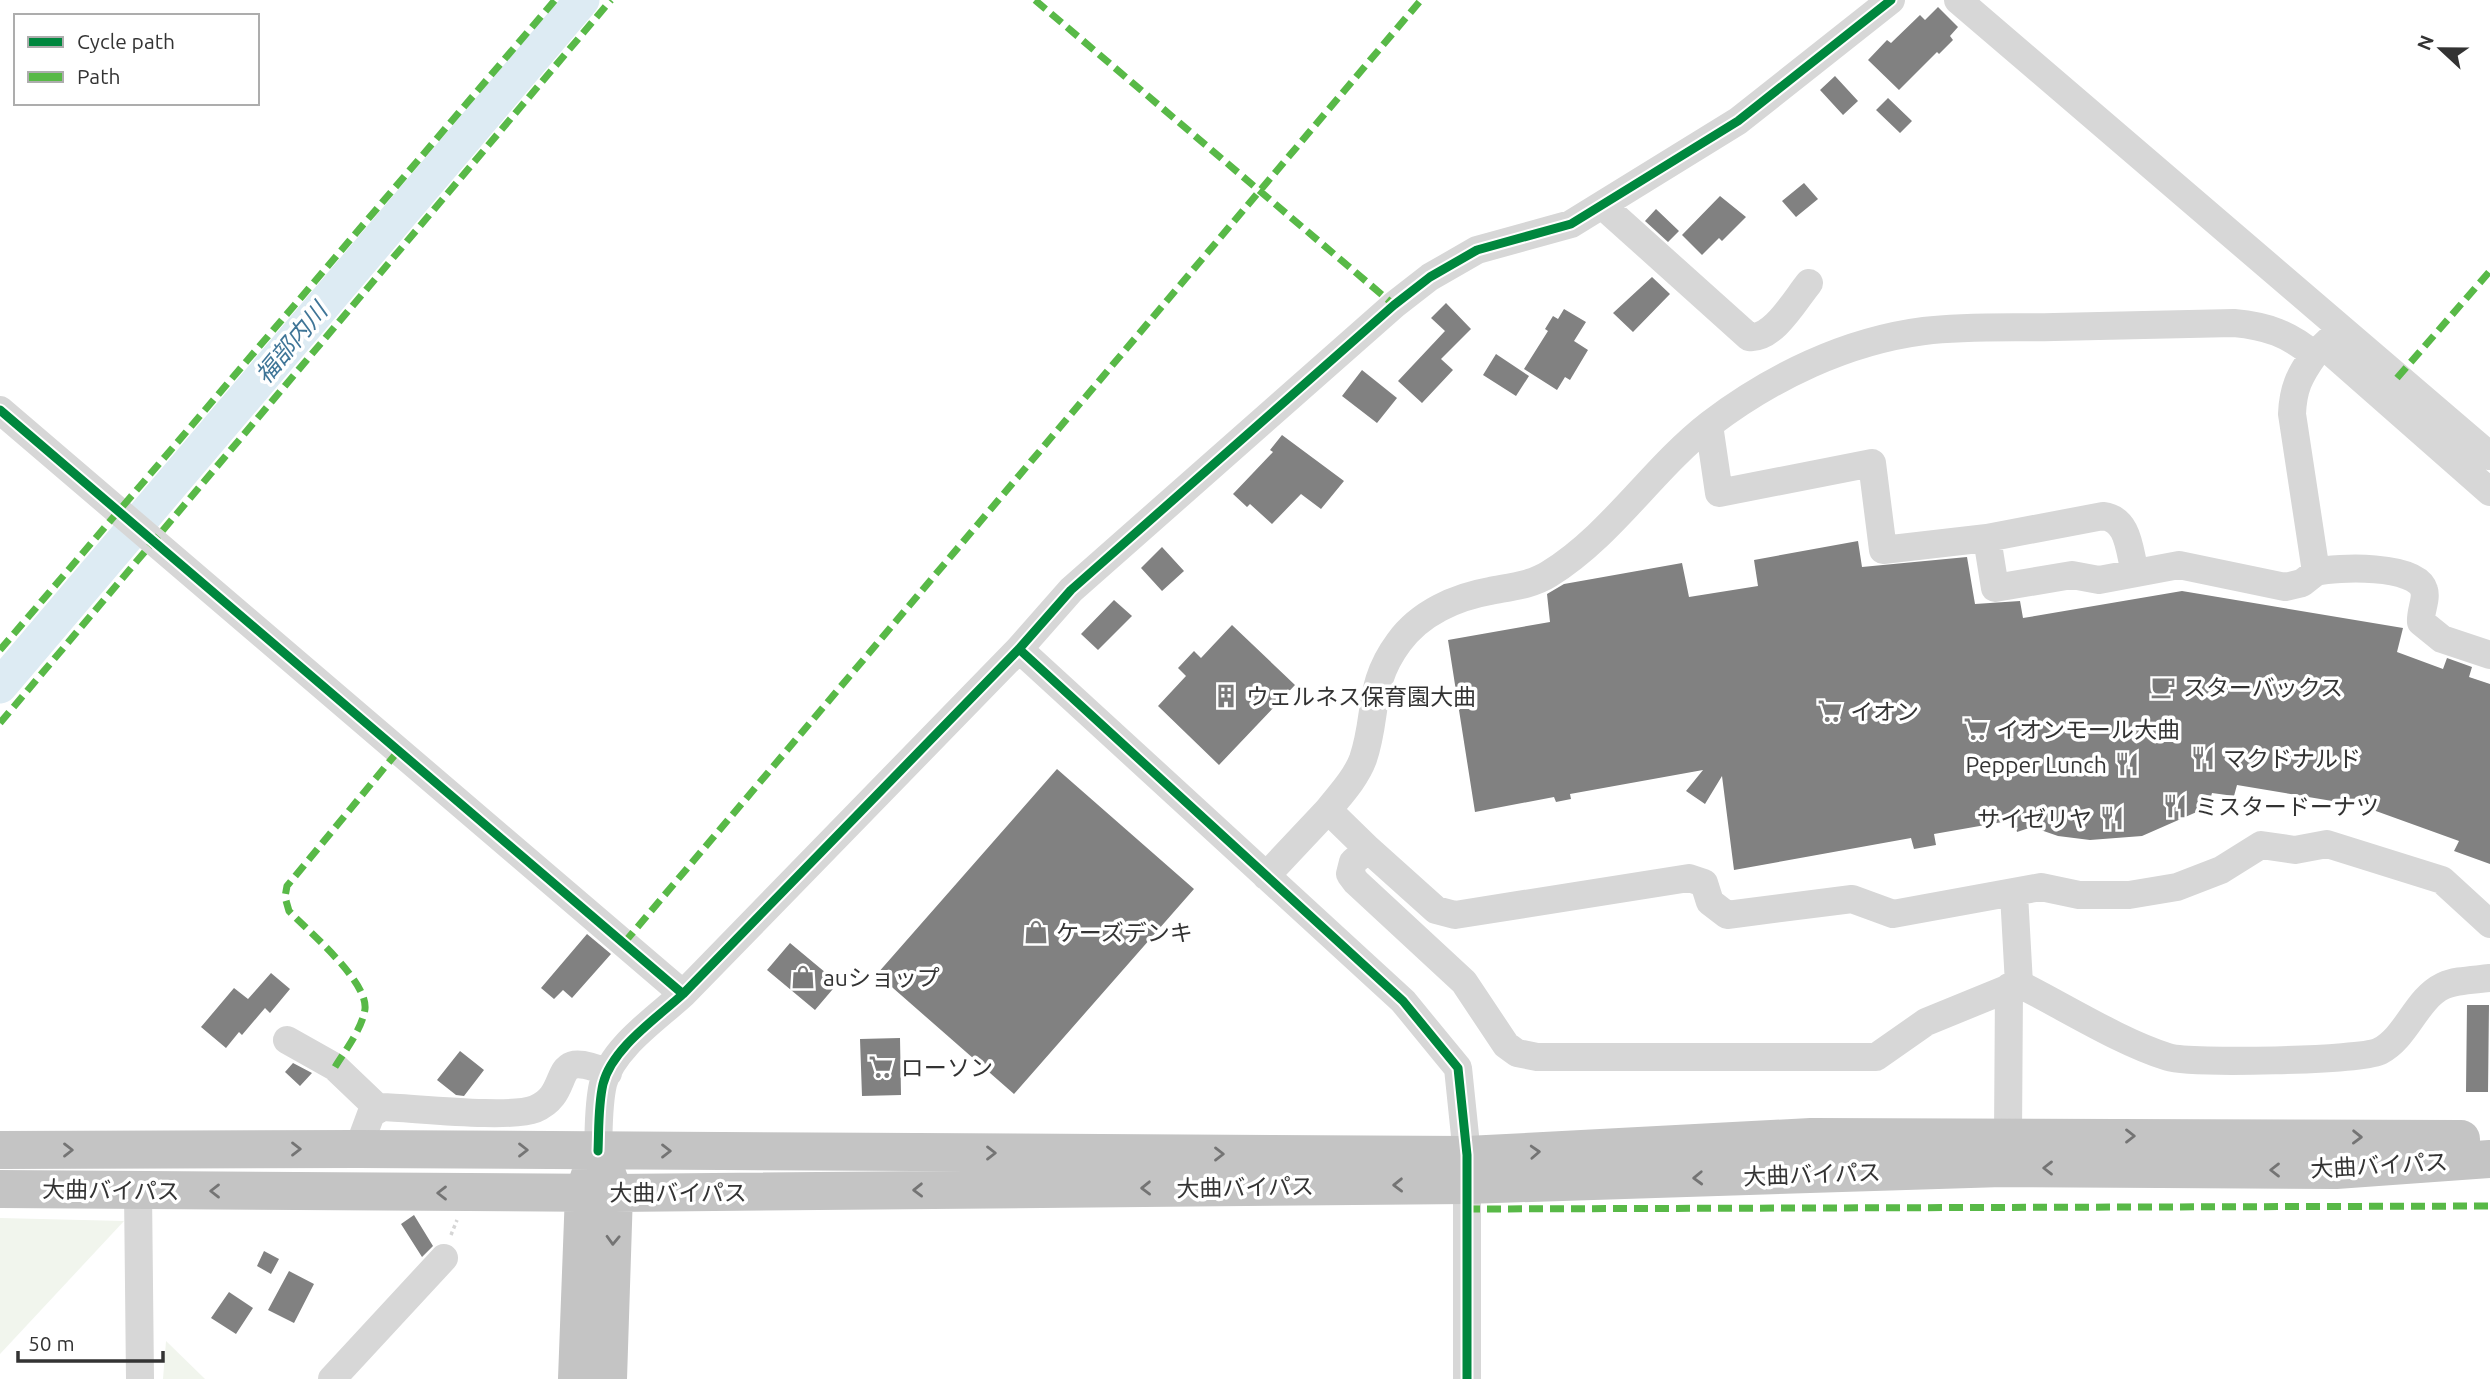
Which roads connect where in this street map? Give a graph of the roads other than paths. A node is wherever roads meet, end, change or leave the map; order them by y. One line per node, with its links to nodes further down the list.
1 (1891, 0): 3 (street)
2 (1958, 0): 5 (street)
3 (1602, 205): 4 (street); 13 (street)
4 (1809, 283)
5 (2326, 344): 7 (street); 8 (street); 9 (street); 12 (street)
6 (0, 410): 22 (street)
7 (1709, 425): 10 (street); 15 (street)
8 (2490, 456)
9 (2490, 492)
10 (1987, 538): 11 (street); 11 (street)
11 (2135, 572): 12 (street)
12 (2316, 572): 14 (street)
13 (1019, 649): 17 (street); 22 (street)
14 (2490, 655)
15 (1328, 810): 16 (street); 17 (street)
16 (1368, 849): 18 (street); 21 (street)
17 (1266, 876): 32 (street)
18 (2014, 894): 19 (street); 21 (street)
19 (2490, 924)
20 (2490, 978): 21 (street)
21 (2009, 988): 26 (street)
22 (683, 994): 24 (street)
23 (287, 1040): 25 (street)
24 (608, 1073): 25 (street); 30 (street)
25 (379, 1110): 28 (street)
26 (2003, 1125): 27 (highway, 大曲バイパス, one-way to 27); 32 (highway, 大曲バイパス, one-way to 26)
27 (2490, 1140)
28 (358, 1149): 29 (highway, 大曲バイパス, one-way to 28); 30 (highway, 大曲バイパス, one-way to 30)
29 (0, 1150)
30 (598, 1151): 32 (highway, 大曲バイパス, one-way to 32); 35 (highway)
31 (2490, 1159): 32 (highway, 大曲バイパス, one-way to 32)
32 (1466, 1170): 35 (highway, 大曲バイパス, one-way to 35); 41 (street)
33 (0, 1189): 34 (highway, 大曲バイパス)
34 (138, 1191): 35 (highway, 大曲バイパス, one-way to 34); 37 (street)
35 (599, 1193): 39 (highway); 40 (highway, one-way to 40)
36 (444, 1258): 38 (street)
37 (140, 1379)
38 (332, 1379)
39 (577, 1379)
40 (608, 1379)
41 (1467, 1379)

